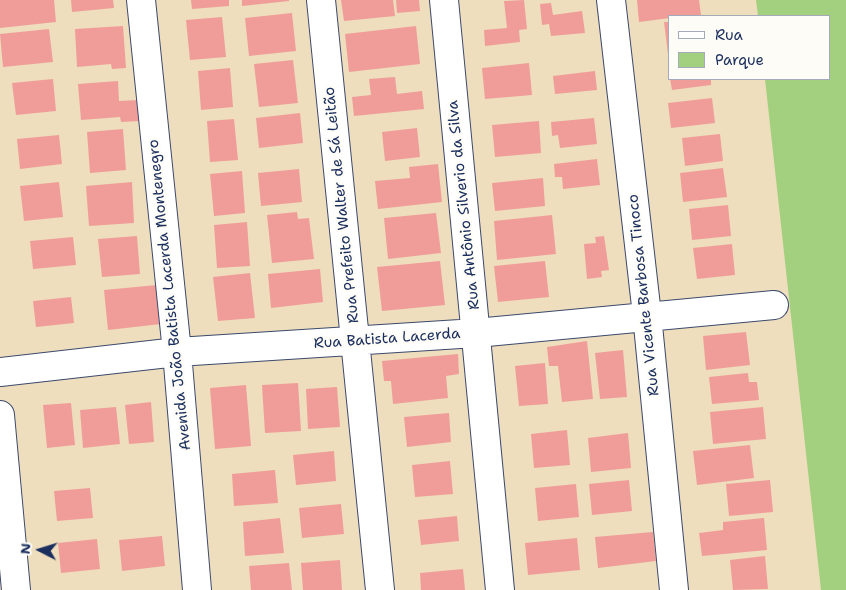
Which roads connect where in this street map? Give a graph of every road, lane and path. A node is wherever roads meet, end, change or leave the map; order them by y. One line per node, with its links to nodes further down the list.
1 (141, 0): 9 (street, Avenida João Batista Lacerda Montenegro)
2 (321, 0): 8 (street, Rua Prefeito Walter de Sá Leitão)
3 (444, 0): 7 (street, Rua Antônio Silverio da Silva)
4 (611, 0): 6 (street, Rua Vicente Barbosa Tinoco)
5 (774, 305): 6 (street, Rua Batista Lacerda)
6 (647, 315): 7 (street, Rua Batista Lacerda); 16 (street, Rua Vicente Barbosa Tinoco)
7 (476, 333): 8 (street, Rua Batista Lacerda); 15 (street, Rua Antônio Silverio da Silva)
8 (356, 341): 9 (street, Rua Batista Lacerda); 14 (street, Rua Prefeito Walter de Sá Leitão)
9 (177, 352): 10 (street, Rua Batista Lacerda); 13 (street, Avenida João Batista Lacerda Montenegro)
10 (0, 372)
11 (0, 414): 12 (street)
12 (16, 590)
13 (197, 590)
14 (380, 590)
15 (500, 590)
16 (674, 590)

